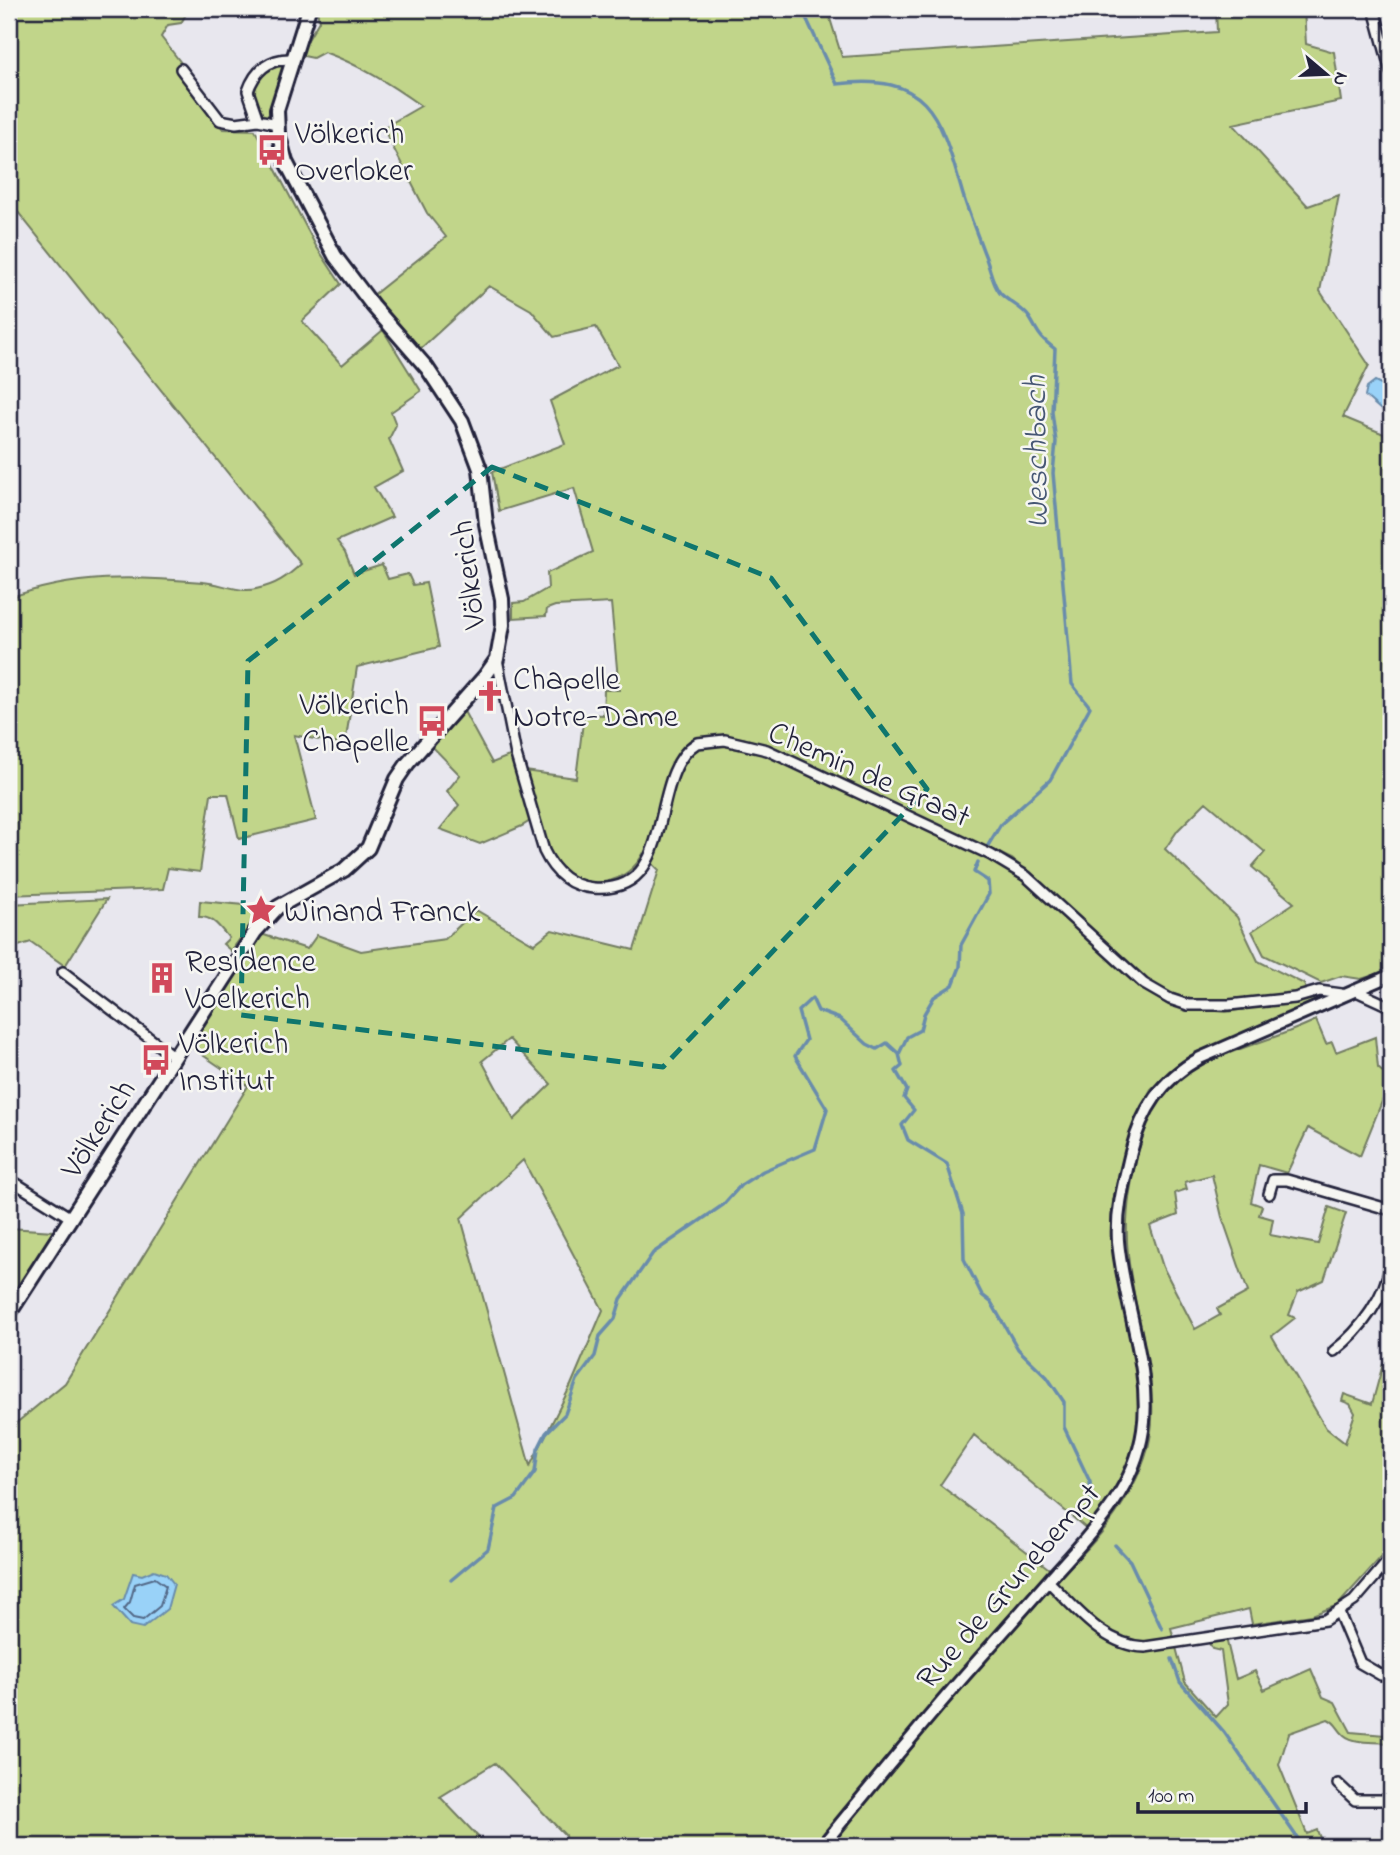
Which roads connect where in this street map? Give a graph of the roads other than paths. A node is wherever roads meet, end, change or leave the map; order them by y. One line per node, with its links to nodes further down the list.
1 (309, 9): 3 (main road, Völkerich)
2 (1374, 9): 5 (street)
3 (292, 59): 6 (street); 7 (main road, Völkerich)
4 (181, 69): 6 (street)
5 (1391, 72)
6 (258, 120): 7 (street)
7 (277, 124): 8 (main road, Völkerich)
8 (496, 659): 12 (street, Chemin de Graat); 14 (main road, Völkerich)
9 (62, 972): 14 (street)
10 (1391, 975): 11 (street, Rue de Grunebempt)
11 (1354, 990): 12 (street, Rue de Grunebempt); 13 (street)
12 (1341, 994): 23 (street, Rue de Grunebempt)
13 (1390, 1005)
14 (174, 1057): 18 (main road, Völkerich)
15 (9, 1179): 18 (street, Völkerich)
16 (1269, 1194): 17 (street)
17 (1391, 1210)
18 (71, 1217): 20 (main road, Völkerich)
19 (1391, 1262): 21 (street)
20 (9, 1314)
21 (1334, 1351)
22 (1391, 1558): 24 (street)
23 (1048, 1581): 24 (street); 28 (street, Rue de Grunebempt)
24 (1339, 1613): 25 (street)
25 (1381, 1675)
26 (1338, 1784): 27 (street)
27 (1391, 1800)
28 (822, 1846)

